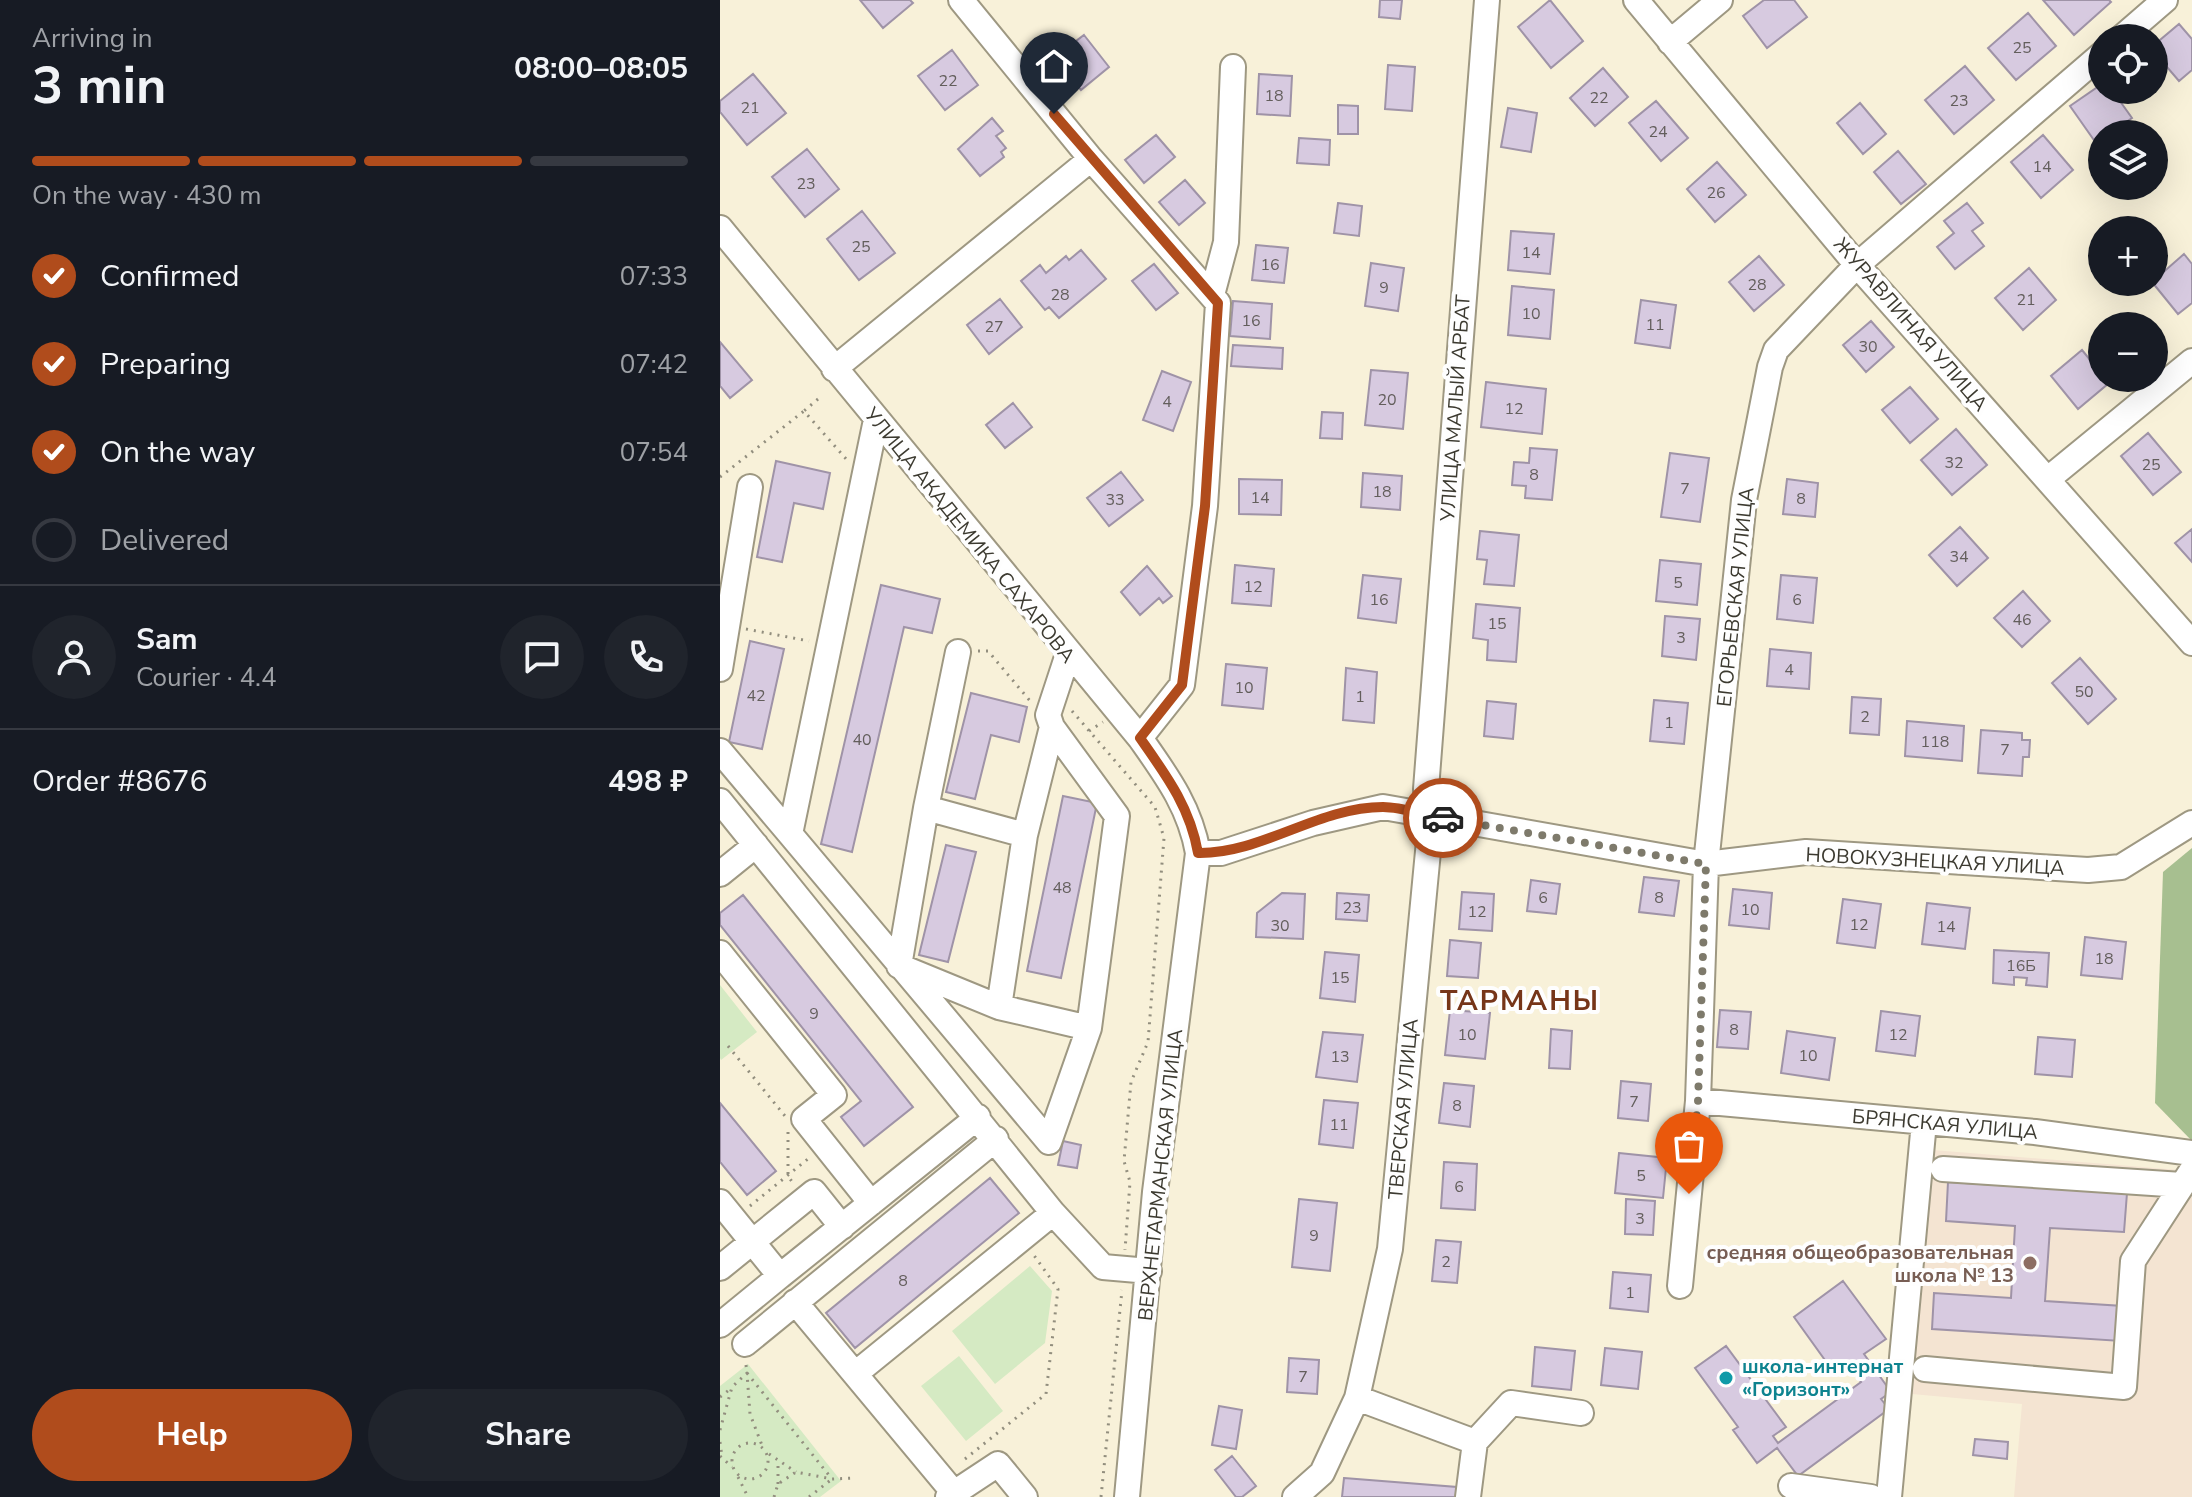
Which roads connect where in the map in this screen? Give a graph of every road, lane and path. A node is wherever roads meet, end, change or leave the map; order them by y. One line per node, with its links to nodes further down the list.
1 (961, 0): 10 (street)
2 (1487, 0): 35 (street, УЛИЦА МАЛЫЙ АРБАТ)
3 (1636, 0): 7 (street, ЖУРАВЛИНАЯ УЛИЦА)
4 (1720, 0): 7 (street)
5 (2165, 0): 6 (street)
6 (2137, 24)
7 (1670, 42): 12 (street, ЖУРАВЛИНАЯ УЛИЦА)
8 (2088, 66): 12 (street, ЕГОРЬЕВСКАЯ УЛИЦА)
9 (1233, 67): 13 (street)
10 (1091, 159): 13 (street); 15 (street)
11 (720, 228): 15 (street, УЛИЦА АКАДЕМИКА САХАРОВА)
12 (1857, 265): 21 (street, ЖУРАВЛИНАЯ УЛИЦА); 41 (street, ЕГОРЬЕВСКАЯ УЛИЦА)
13 (1212, 295): 31 (street)
14 (2192, 361): 21 (street)
15 (834, 369): 18 (street, УЛИЦА АКАДЕМИКА САХАРОВА)
16 (818, 399): 17 (path)
17 (804, 411): 19 (path); 20 (path)
18 (876, 420): 20 (street); 27 (street, УЛИЦА АКАДЕМИКА САХАРОВА)
19 (720, 477)
20 (863, 478): 25 (street)
21 (2048, 479): 24 (street, ЖУРАВЛИНАЯ УЛИЦА)
22 (750, 487): 23 (street)
23 (728, 625): 25 (path); 28 (street)
24 (2192, 643)
25 (829, 645): 37 (street)
26 (958, 652): 30 (path); 34 (street)
27 (1068, 654): 29 (street); 31 (street, УЛИЦА АКАДЕМИКА САХАРОВА)
28 (720, 669)
29 (1057, 694): 30 (street); 66 (path)
30 (1052, 727): 38 (street); 46 (street)
31 (1140, 738): 40 (street, УЛИЦА АКАДЕМИКА САХАРОВА)
32 (720, 751): 37 (street)
33 (720, 801): 39 (street)
34 (926, 808): 38 (street); 44 (street)
35 (1429, 816): 40 (street, НОВОКУЗНЕЦКАЯ УЛИЦА); 41 (street, НОВОКУЗНЕЦКАЯ УЛИЦА); 78 (street, ТВЕРСКАЯ УЛИЦА)
36 (2192, 823): 41 (street, НОВОКУЗНЕЦКАЯ УЛИЦА)
37 (790, 834): 44 (street)
38 (1025, 835): 45 (street)
39 (756, 845): 42 (street); 49 (street)
40 (1198, 853): 67 (street, ВЕРХНЕТАРМАНСКАЯ УЛИЦА)
41 (1706, 864): 48 (street, ЕГОРЬЕВСКАЯ УЛИЦА)
42 (720, 874)
43 (720, 953): 52 (street)
44 (899, 966): 45 (street); 46 (street)
45 (999, 1007): 46 (street)
46 (1089, 1028)
47 (728, 1046): 55 (path)
48 (1698, 1101): 50 (street, БРЯНСКАЯ УЛИЦА); 69 (street, ЕГОРЬЕВСКАЯ УЛИЦА)
49 (978, 1117): 51 (street); 59 (street)
50 (1924, 1122): 53 (street, БРЯНСКАЯ УЛИЦА); 104 (street)
51 (996, 1139): 61 (street); 70 (street)
52 (825, 1146): 55 (path); 57 (street)
53 (2192, 1153)
54 (1943, 1169): 56 (street)
55 (788, 1176): 60 (path)
56 (2187, 1177): 73 (street)
57 (851, 1178): 58 (street); 59 (street)
58 (821, 1201): 62 (street); 64 (street)
59 (871, 1203): 62 (street)
60 (727, 1210): 64 (street)
61 (1053, 1213): 63 (street); 66 (street)
62 (842, 1227): 68 (street)
63 (1021, 1239): 75 (street); 94 (path)
64 (753, 1242): 65 (street); 68 (street)
65 (720, 1268)
66 (1124, 1269): 67 (street); 99 (path)
67 (1149, 1271): 100 (street, ВЕРХНЕТАРМАНСКАЯ УЛИЦА)
68 (780, 1276): 71 (street)
69 (1680, 1286)
70 (795, 1302): 72 (street); 75 (street)
71 (720, 1325)
72 (745, 1344): 74 (path)
73 (1925, 1369)
74 (747, 1373): 76 (path); 83 (path); 91 (path)
75 (855, 1374): 94 (street)
76 (732, 1387): 77 (path); 80 (path)
77 (720, 1397)
78 (1357, 1398): 82 (street); 101 (street, ТВЕРСКАЯ УЛИЦА)
79 (1581, 1413): 82 (street)
80 (720, 1430)
81 (720, 1442): 85 (path)
82 (1475, 1442): 102 (street)
83 (763, 1448): 84 (path); 87 (path)
84 (766, 1453): 86 (path); 89 (path)
85 (721, 1457): 87 (path)
86 (778, 1462): 88 (path); 92 (path)
87 (733, 1468): 89 (path)
88 (796, 1472): 91 (path); 92 (path)
89 (736, 1474): 95 (path)
90 (856, 1478): 91 (path)
91 (832, 1479): 97 (path)
92 (778, 1484): 96 (path)
93 (1791, 1486): 103 (street)
94 (948, 1489): 98 (street)
95 (748, 1497)
96 (774, 1497)
97 (809, 1497)
98 (1025, 1497)
99 (1101, 1497)
100 (1127, 1497)
101 (1295, 1497)
102 (1468, 1497)
103 (1871, 1497)
104 (1889, 1497)

